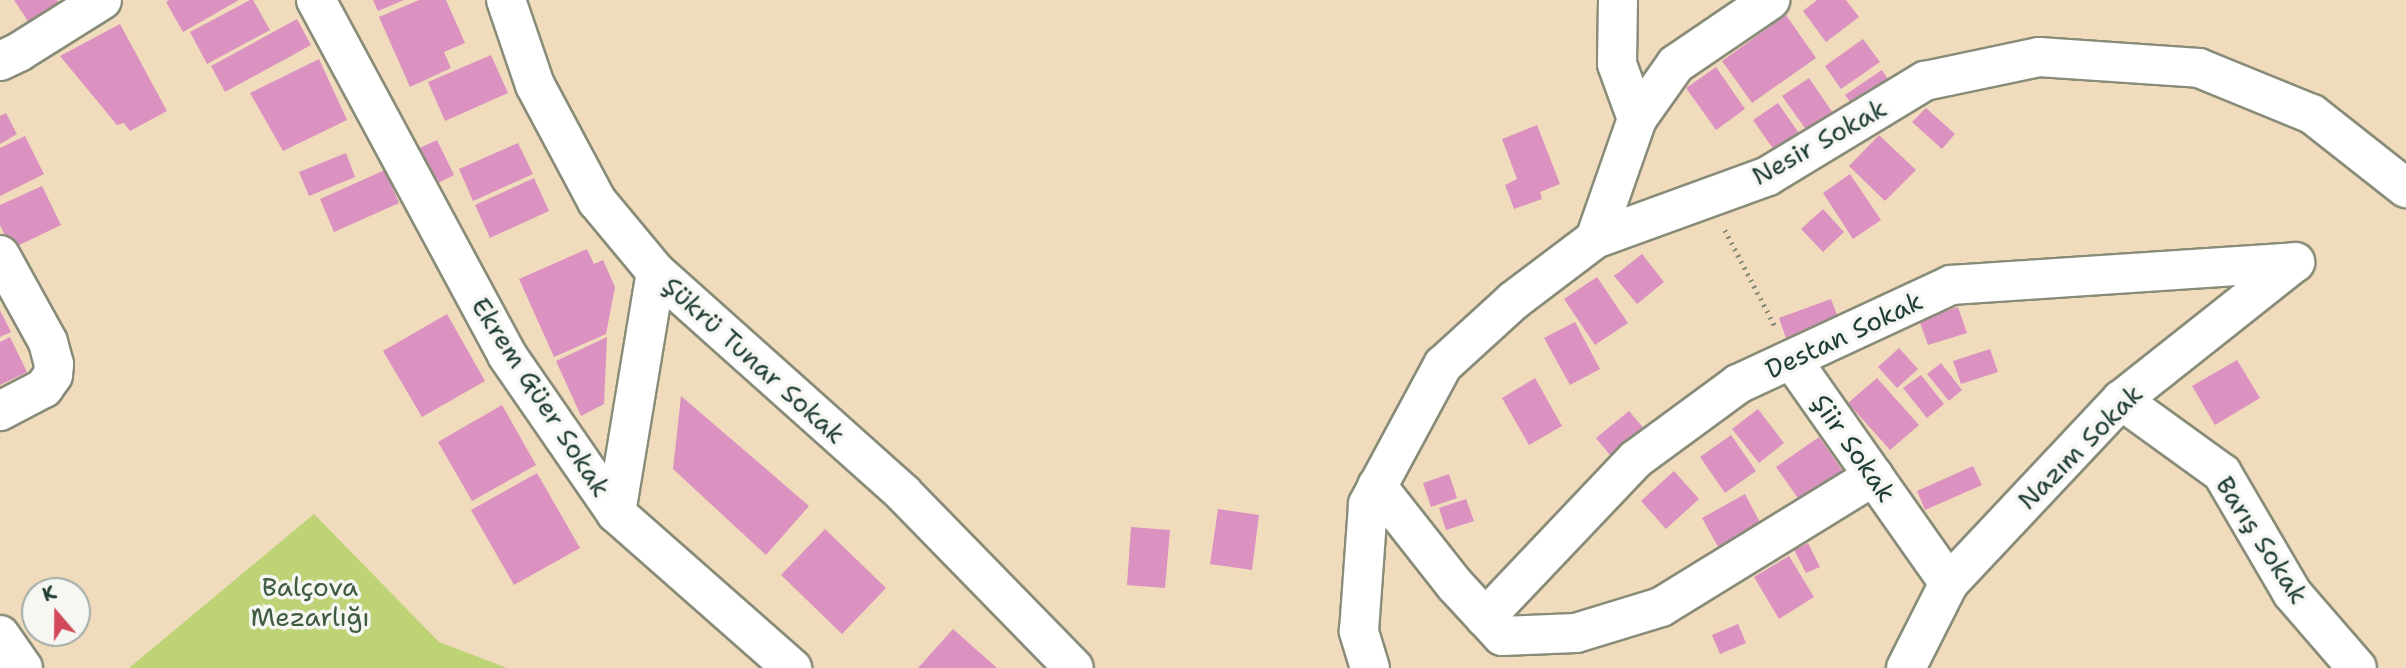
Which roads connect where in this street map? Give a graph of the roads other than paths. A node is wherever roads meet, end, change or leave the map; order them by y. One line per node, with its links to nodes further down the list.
1 (102, 0): 6 (street)
2 (316, 0): 18 (street, Ekrem Güer Sokak)
3 (506, 0): 12 (street, Şükrü Tunar Sokak)
4 (1618, 0): 7 (street)
5 (1770, 0): 7 (street)
6 (0, 61)
7 (1637, 119): 9 (street)
8 (2406, 188): 9 (street, Nesir Sokak)
9 (1595, 239): 17 (street, Nesir Sokak)
10 (0, 255): 15 (street)
11 (2295, 262): 13 (street, Destan Sokak); 14 (street, Nazım Sokak)
12 (656, 272): 18 (street); 24 (street, Şükrü Tunar Sokak)
13 (1792, 360): 16 (street, Şiir Sokak); 20 (street, Destan Sokak)
14 (2121, 400): 19 (street, Nazım Sokak); 27 (street, Barış Sokak)
15 (0, 411)
16 (1874, 476): 19 (street, Şiir Sokak); 20 (street)
17 (1377, 486): 20 (street); 25 (street, Nesir Sokak)
18 (616, 513): 23 (street, Ekrem Güer Sokak)
19 (1949, 583): 26 (street, Nazım Sokak)
20 (1486, 618)
21 (0, 635): 22 (street)
22 (23, 668)
23 (792, 668)
24 (1074, 668)
25 (1370, 668)
26 (1906, 668)
27 (2357, 668)

